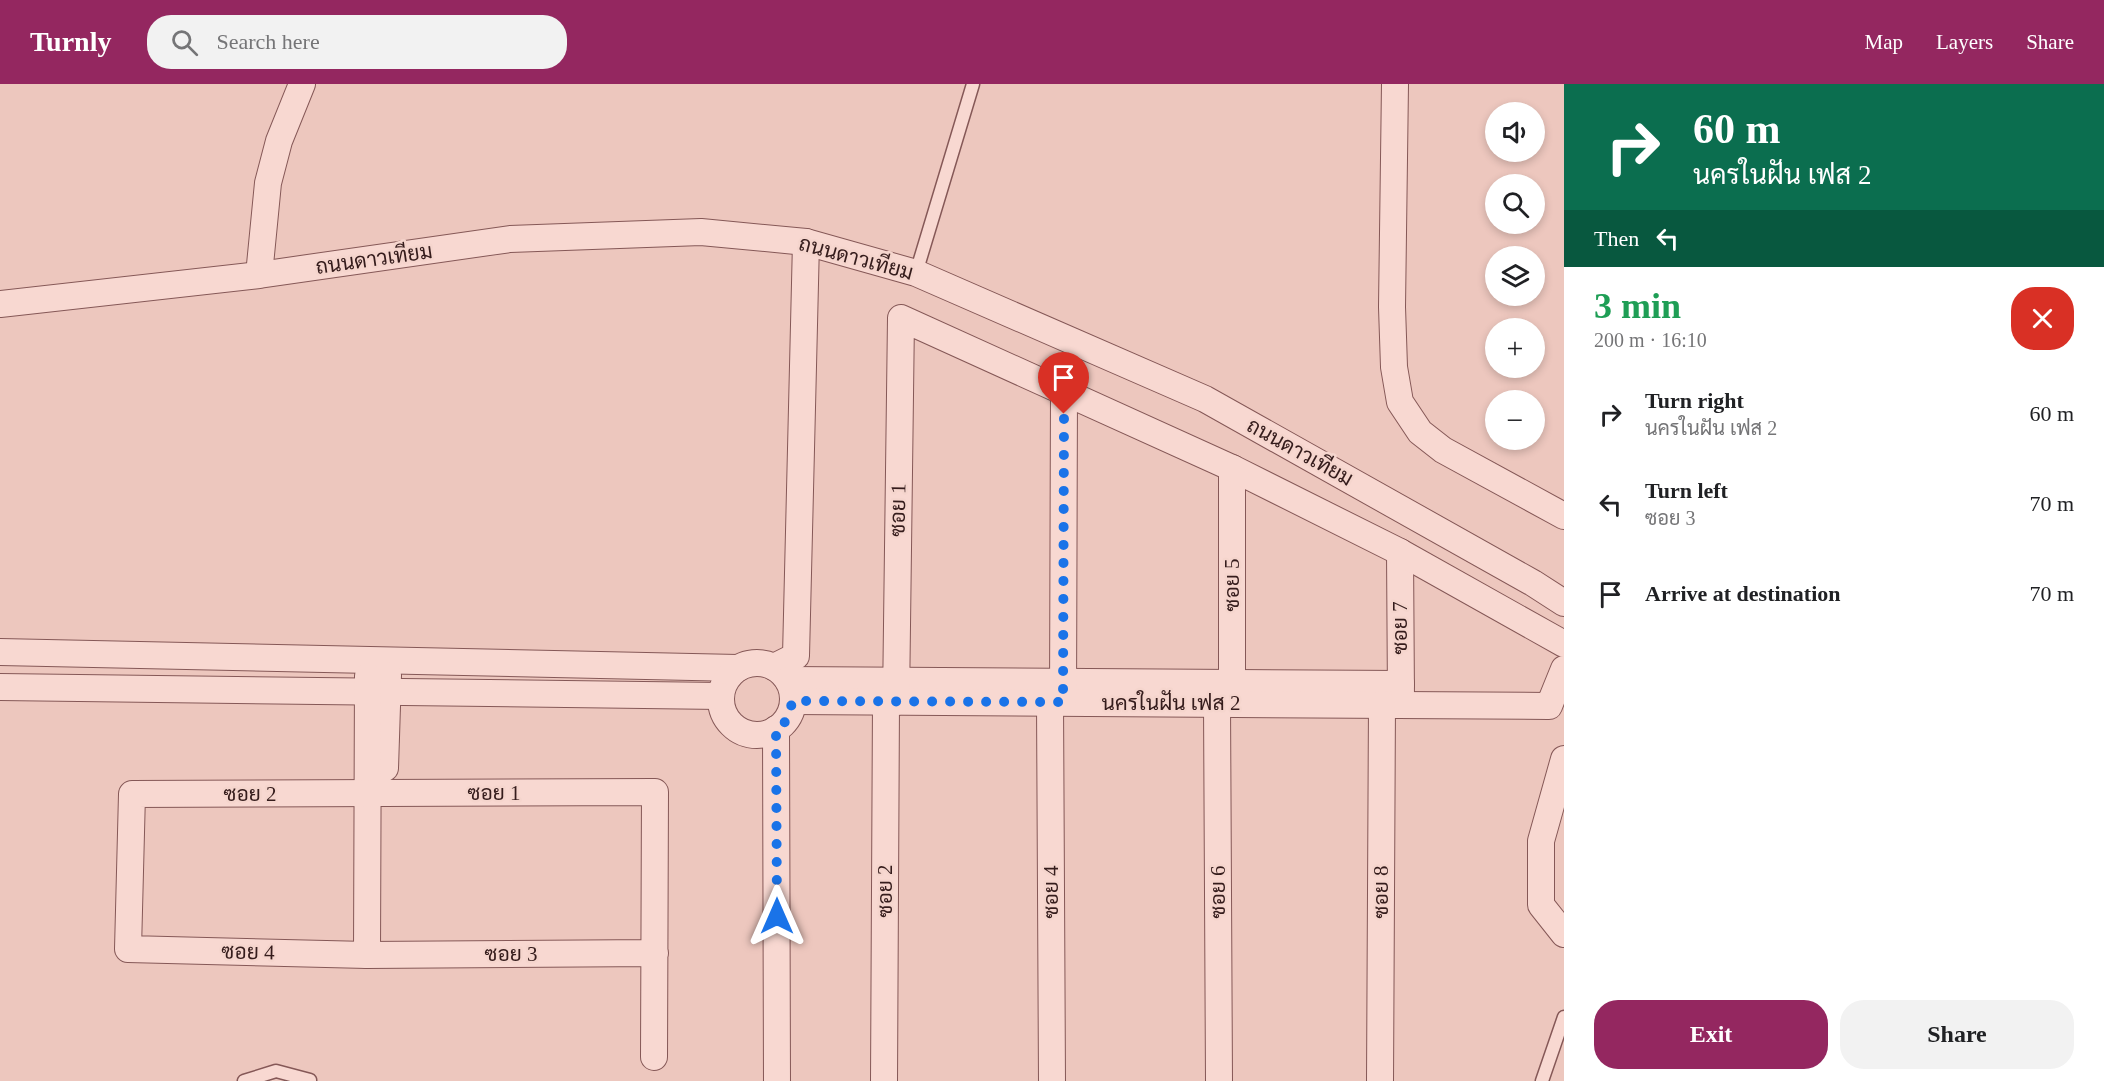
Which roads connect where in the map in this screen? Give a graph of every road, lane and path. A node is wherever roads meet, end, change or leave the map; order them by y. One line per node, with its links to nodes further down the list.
1 (302, 84): 6 (street)
2 (973, 84): 5 (lane)
3 (1395, 84): 10 (street)
4 (806, 242): 5 (street, ถนนดาวเทียม); 6 (street, ถนนดาวเทียม); 18 (street)
5 (916, 273): 12 (street, ถนนดาวเทียม)
6 (259, 275): 7 (street, ถนนดาวเทียม)
7 (0, 304)
8 (1064, 392): 9 (street); 21 (street, ซอย 1); 23 (street)
9 (1232, 468): 11 (street); 24 (street, ซอย 5)
10 (1564, 516)
11 (1400, 552): 13 (street); 25 (street, ซอย 7)
12 (1564, 603)
13 (1564, 644)
14 (0, 652): 15 (street)
15 (378, 660): 16 (street); 20 (street)
16 (738, 668): 18 (street); 22 (street)
17 (1564, 669): 25 (street, นครในฝัน เฟส 2)
18 (785, 683): 21 (street, นครในฝัน เฟส 2); 26 (street)
19 (0, 687): 20 (street)
20 (378, 692): 22 (street); 28 (street)
21 (892, 695): 23 (street, นครในฝัน เฟส 2); 38 (street, ซอย 2)
22 (721, 696): 26 (street)
23 (1058, 696): 24 (street, นครในฝัน เฟส 2); 39 (street, ซอย 4)
24 (1227, 696): 25 (street, นครในฝัน เฟส 2); 40 (street, ซอย 6)
25 (1395, 697): 41 (street, ซอย 8)
26 (776, 729): 37 (street)
27 (1564, 759): 29 (street)
28 (376, 794): 30 (street, ซอย 2); 31 (street, ซอย 1); 32 (street)
29 (1564, 934)
30 (128, 949): 32 (street, ซอย 4)
31 (655, 953): 32 (street, ซอย 3); 34 (street)
32 (376, 955)
33 (1564, 1017): 42 (lane)
34 (654, 1057)
35 (310, 1080): 36 (lane)
36 (244, 1081)
37 (777, 1081)
38 (884, 1081)
39 (1052, 1081)
40 (1219, 1081)
41 (1380, 1081)
42 (1542, 1081)

